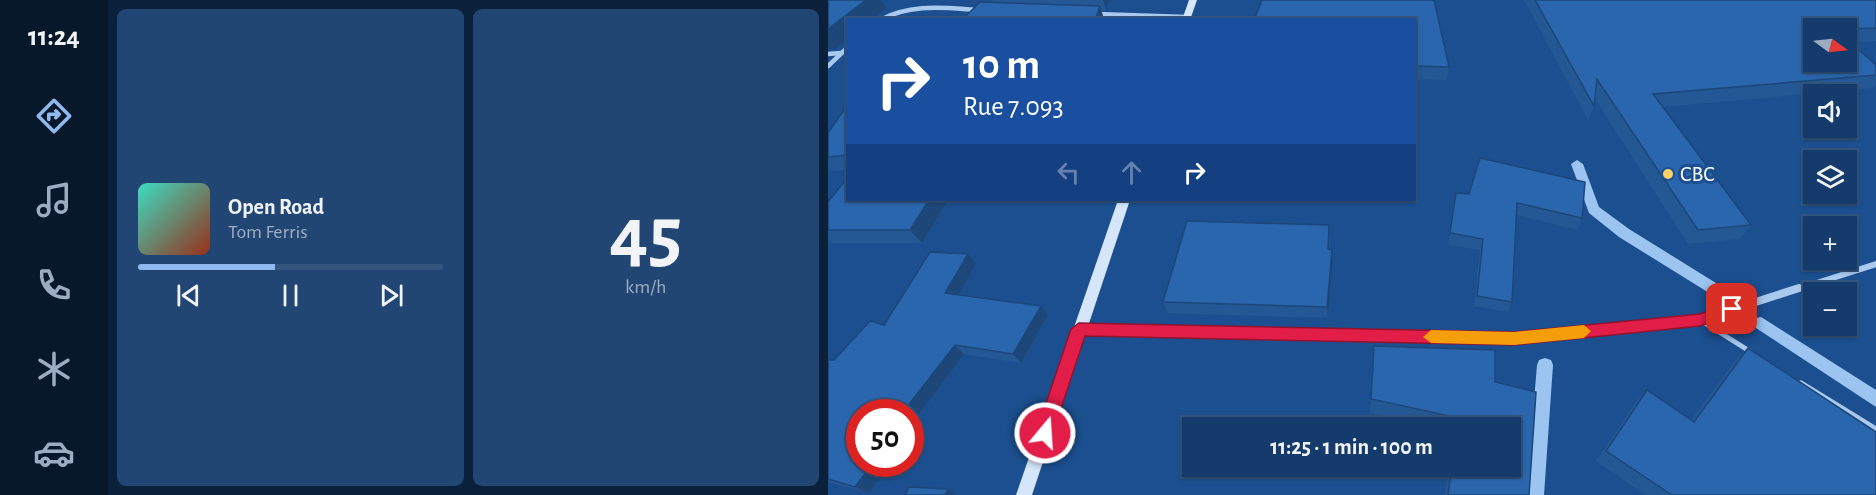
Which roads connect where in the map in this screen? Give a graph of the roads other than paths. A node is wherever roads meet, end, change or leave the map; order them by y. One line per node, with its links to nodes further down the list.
1 (1193, 0): 5 (main road)
2 (987, 10): 4 (street)
3 (1093, 14): 5 (street)
4 (884, 18)
5 (1186, 18)
6 (846, 49): 7 (street)
7 (841, 53): 8 (street); 9 (street)
8 (828, 54)
9 (828, 66)
10 (1124, 201): 13 (main road)
11 (1876, 264): 12 (street)
12 (1700, 320): 13 (street); 14 (lane)
13 (1079, 329): 17 (main road)
14 (1758, 356)
15 (1798, 381): 16 (lane)
16 (1876, 429)
17 (1024, 495)

